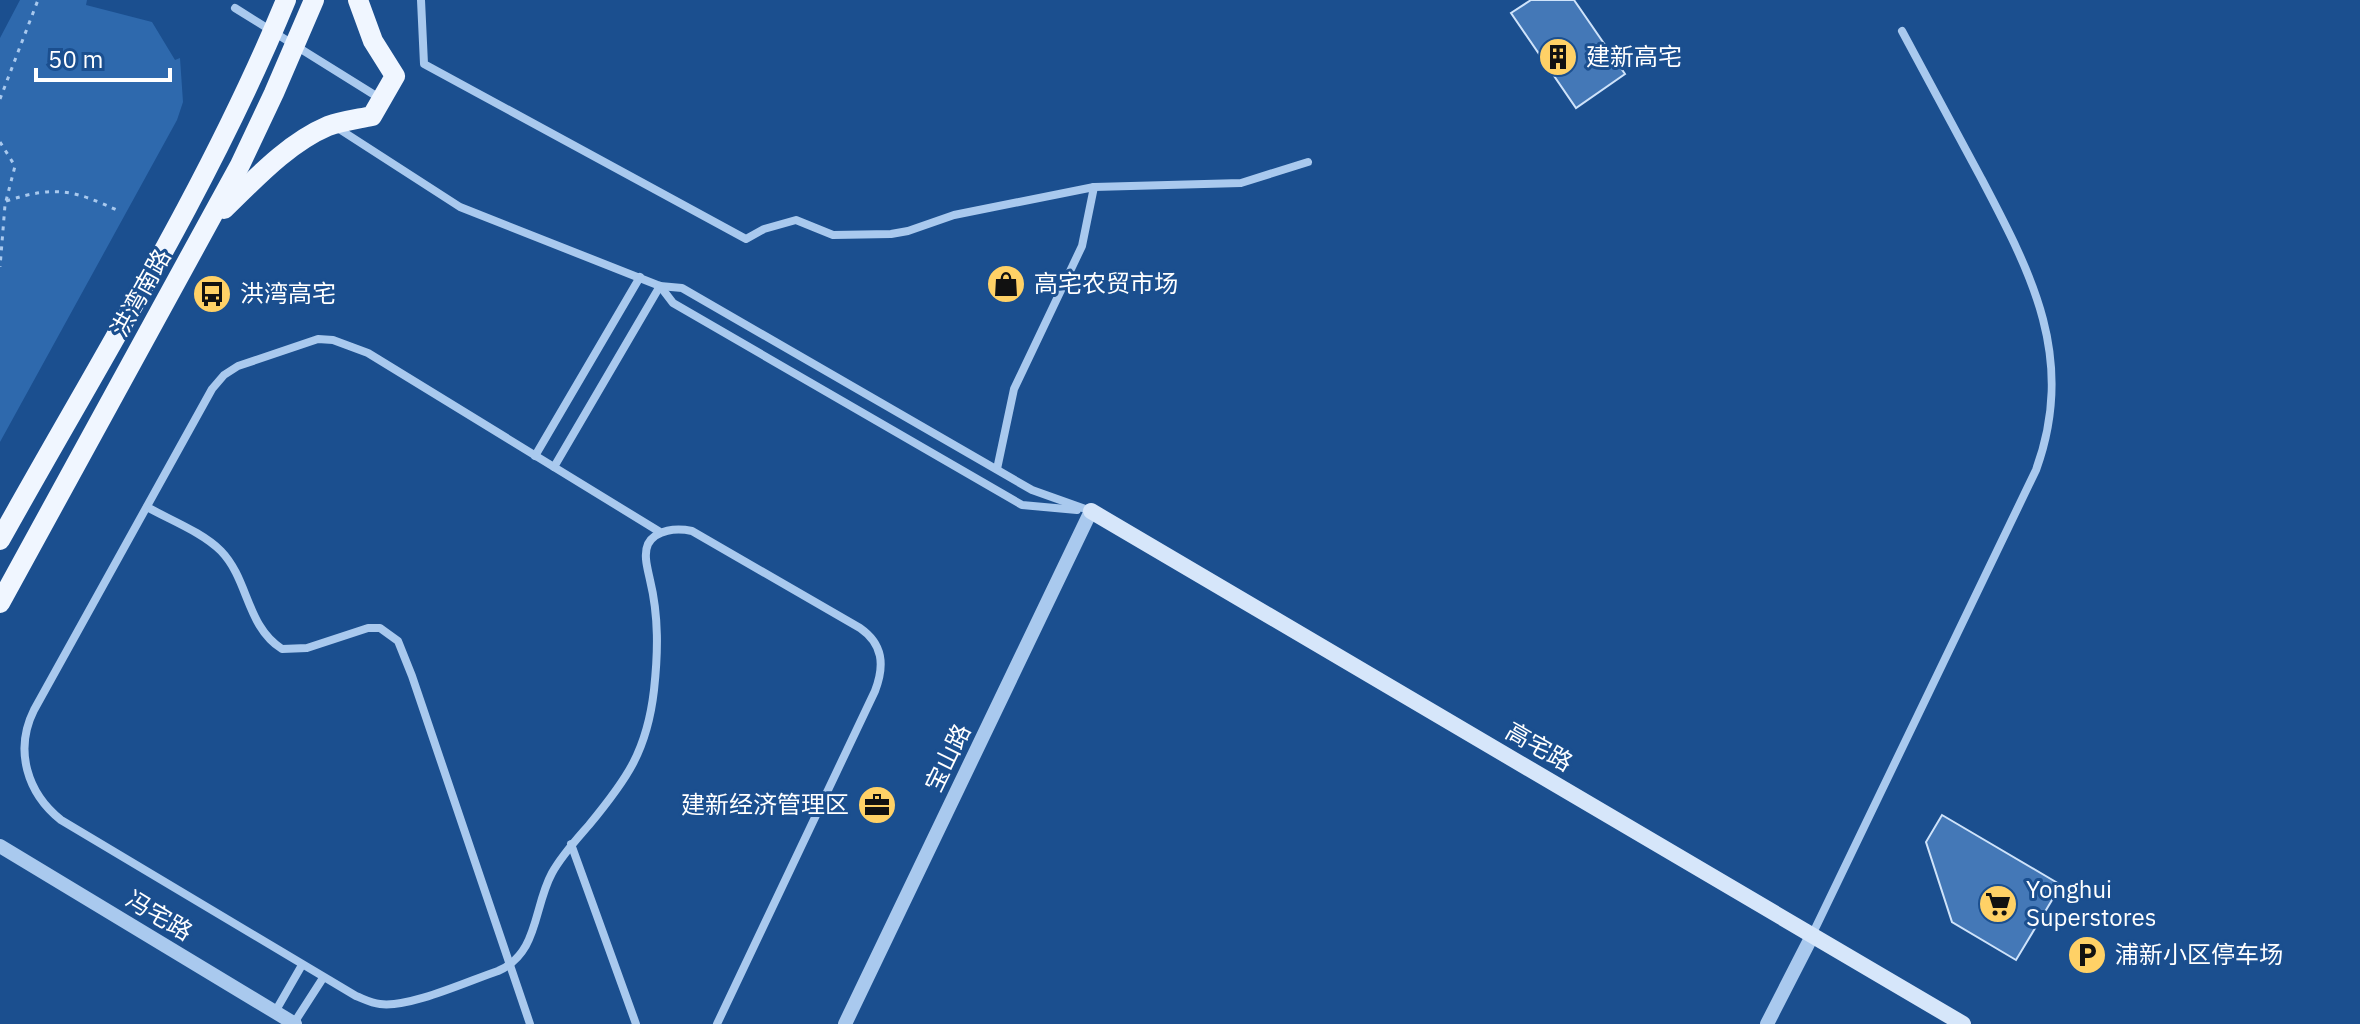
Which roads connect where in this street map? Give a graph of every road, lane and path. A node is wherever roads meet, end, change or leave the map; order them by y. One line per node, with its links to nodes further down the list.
1 (38, 0): 10 (path)
2 (286, 0): 8 (main road, 洪湾南路)
3 (314, 0): 9 (main road, 洪湾南路)
4 (358, 0): 11 (main road)
5 (421, 0): 15 (street)
6 (235, 8): 8 (street)
7 (1902, 31): 32 (street)
8 (272, 32): 9 (street); 28 (main road, 洪湾南路)
9 (294, 46): 11 (street); 18 (main road, 洪湾南路)
10 (0, 99)
11 (381, 100): 12 (main road)
12 (332, 125): 18 (main road); 20 (street)
13 (0, 142): 16 (path)
14 (1308, 162): 15 (street)
15 (1094, 187): 24 (street)
16 (6, 201): 17 (path); 19 (path)
17 (121, 212)
18 (209, 223): 29 (main road, 洪湾南路)
19 (0, 267)
20 (640, 277): 21 (street); 22 (street)
21 (660, 286): 23 (street); 24 (street); 26 (street)
22 (535, 456): 23 (street); 25 (street)
23 (554, 467): 27 (street)
24 (997, 469): 26 (street)
25 (147, 507): 33 (street); 34 (street)
26 (1091, 511): 32 (main road, 高宅路); 41 (street, 宝山路)
27 (660, 532): 30 (street); 40 (street)
28 (0, 540)
29 (0, 603)
30 (571, 844): 34 (street); 39 (street)
31 (0, 846): 36 (street, 冯宅路)
32 (1812, 936): 42 (street); 43 (main road, 高宅路)
33 (302, 965): 35 (street); 36 (street)
34 (509, 966): 35 (street); 38 (street)
35 (323, 978): 37 (street)
36 (275, 1012): 37 (street, 冯宅路)
37 (295, 1024)
38 (530, 1024)
39 (636, 1024)
40 (717, 1024)
41 (845, 1024)
42 (1767, 1024)
43 (1963, 1024)

